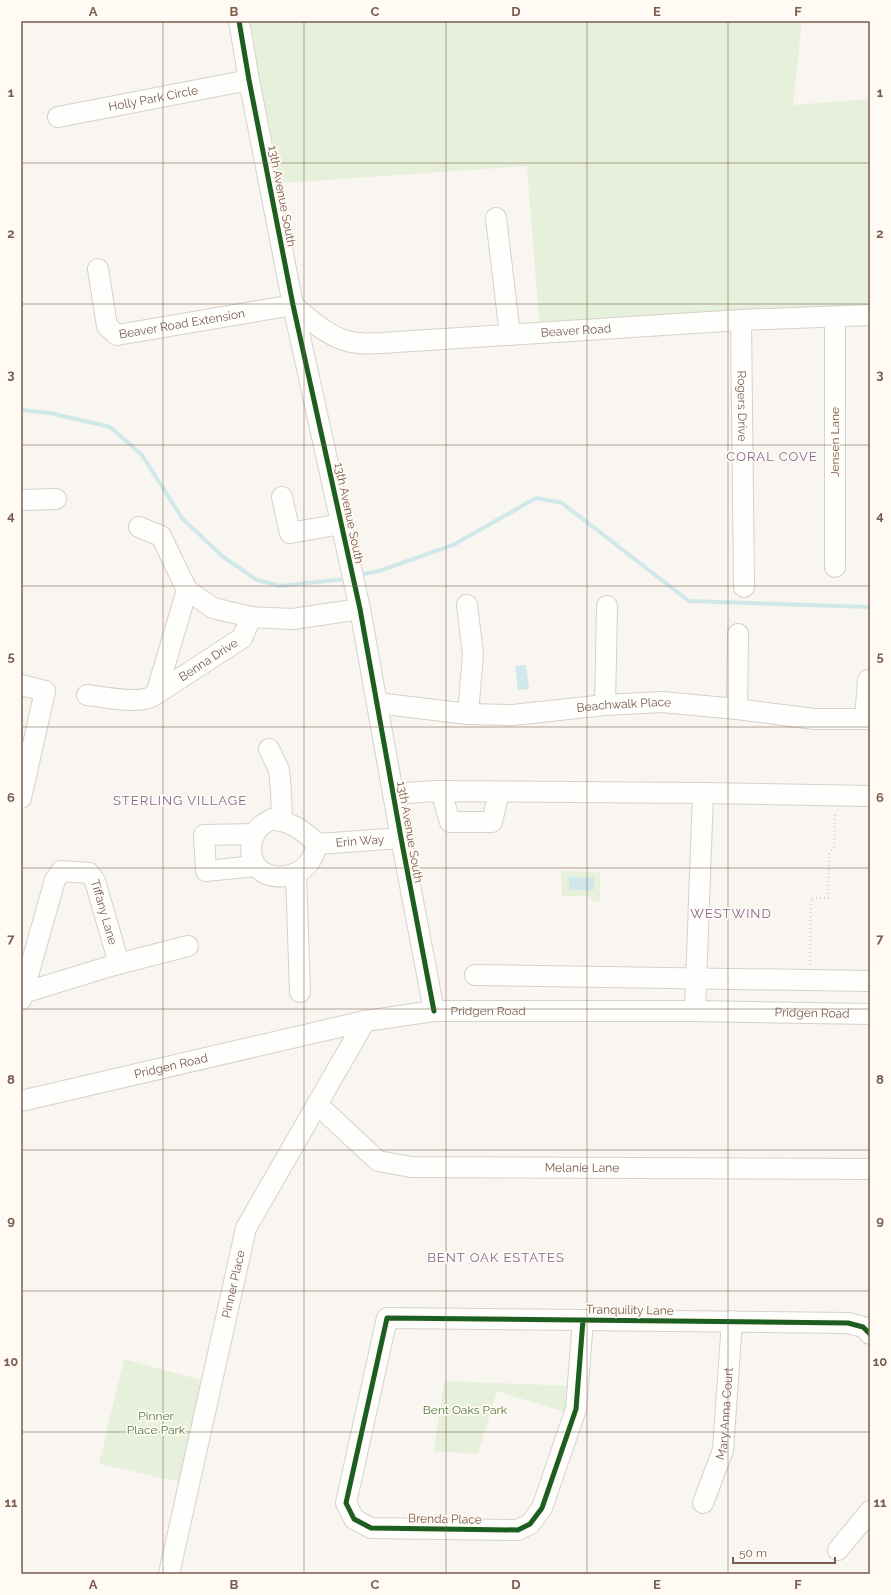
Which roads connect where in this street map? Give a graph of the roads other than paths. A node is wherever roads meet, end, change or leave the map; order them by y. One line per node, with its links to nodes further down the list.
1 (239, 21): 2 (street, 13th Avenue South)
2 (249, 80): 3 (street, Holly Park Circle); 6 (street, 13th Avenue South)
3 (58, 117)
4 (496, 218): 10 (street)
5 (98, 269): 6 (street, Beaver Road Extension)
6 (293, 305): 10 (street, Beaver Road); 14 (street, 13th Avenue South)
7 (870, 315): 8 (street, Beaver Road)
8 (835, 317): 9 (street, Beaver Road); 16 (street, Jensen Lane)
9 (741, 320): 10 (street, Beaver Road); 17 (street, Rogers Drive)
10 (510, 335)
11 (282, 497): 14 (street)
12 (56, 499): 13 (street)
13 (21, 500)
14 (341, 524): 21 (street, 13th Avenue South)
15 (139, 527): 18 (street)
16 (835, 568)
17 (744, 587)
18 (188, 590): 22 (street); 26 (street, Benna Drive)
19 (467, 605): 31 (street)
20 (607, 606): 29 (street)
21 (360, 609): 22 (street); 28 (street, 13th Avenue South)
22 (251, 617): 26 (street, Benna Drive)
23 (738, 634): 30 (street)
24 (870, 680): 32 (street)
25 (21, 685): 39 (street)
26 (156, 694): 27 (street, Benna Drive)
27 (88, 695)
28 (378, 703): 31 (street, Beachwalk Place); 37 (street, 13th Avenue South)
29 (605, 705): 30 (street, Beachwalk Place); 31 (street, Beachwalk Place)
30 (737, 709): 32 (street, Beachwalk Place)
31 (468, 714)
32 (868, 719)
33 (269, 749): 40 (street)
34 (441, 791): 35 (street); 35 (street); 37 (street)
35 (499, 792): 36 (street)
36 (702, 793): 38 (street); 49 (street)
37 (393, 794): 42 (street, 13th Avenue South)
38 (870, 796)
39 (21, 798)
40 (282, 821): 41 (street); 43 (street, Erin Way)
41 (255, 834): 44 (street); 44 (street)
42 (401, 838): 43 (street, Erin Way); 53 (street, 13th Avenue South)
43 (318, 844): 45 (street, Erin Way)
44 (256, 866): 45 (street)
45 (296, 873): 51 (street)
46 (188, 946): 47 (street)
47 (114, 966): 52 (street, Tiffany Lane); 52 (street, Tiffany Lane)
48 (475, 975): 49 (street)
49 (696, 977): 50 (street); 54 (street)
50 (870, 981)
51 (300, 992)
52 (22, 996)
53 (434, 1010): 54 (street, Pridgen Road); 56 (street, Pridgen Road)
54 (696, 1010): 55 (street, Pridgen Road)
55 (870, 1014)
56 (365, 1021): 57 (street, Pridgen Road); 58 (street, Pinner Place)
57 (21, 1101)
58 (317, 1104): 59 (street, Melanie Lane); 67 (street, Pinner Place)
59 (870, 1169)
60 (387, 1318): 61 (street, Tranquility Lane); 61 (street, Brenda Place)
61 (583, 1320): 62 (street, Tranquility Lane)
62 (732, 1321): 63 (street, Tranquility Lane); 64 (street, Mary Anna Court)
63 (870, 1334)
64 (703, 1503)
65 (870, 1511): 66 (street)
66 (838, 1550)
67 (169, 1574)

